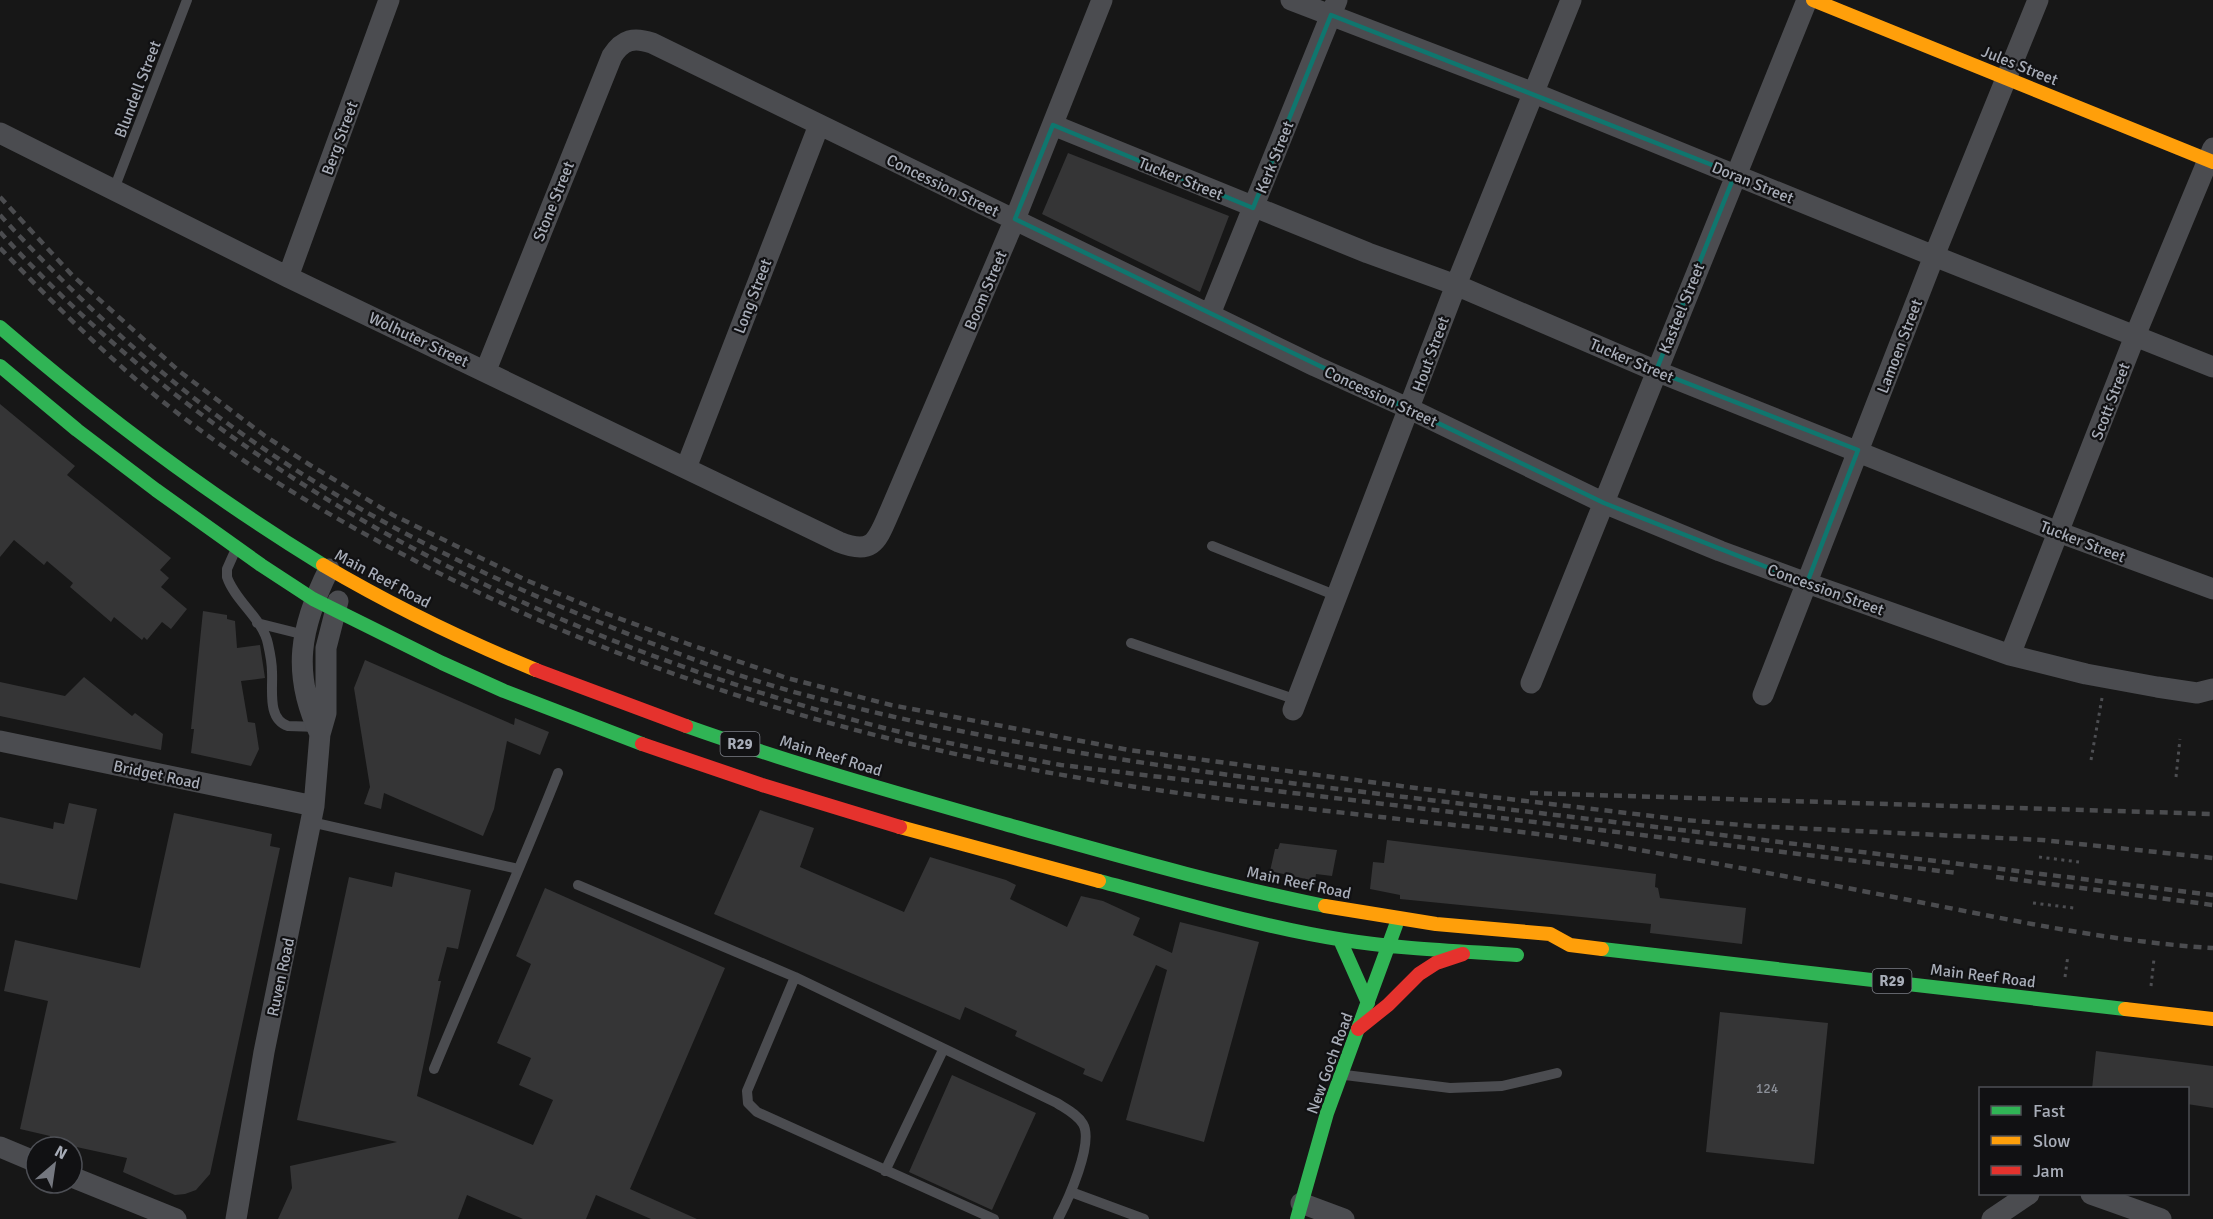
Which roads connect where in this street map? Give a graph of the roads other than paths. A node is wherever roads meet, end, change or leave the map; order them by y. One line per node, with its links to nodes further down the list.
1 (187, 0): 18 (lane, Blundell Street)
2 (389, 0): 22 (street, Berg Street)
3 (1102, 0): 14 (street, Boom Street)
4 (1291, 0): 9 (street, Doran Street)
5 (1571, 0): 12 (street, Hout Street)
6 (1807, 0): 17 (street, Kasteel Street)
7 (1813, 0): 11 (main road, Jules Street)
8 (2038, 0): 11 (street, Lamoen Street)
9 (1334, 8): 12 (street, Doran Street); 19 (street, Kerk Street)
10 (631, 39): 13 (street, Concession Street); 29 (street, Stone Street)
11 (2007, 77): 16 (main road, Jules Street); 21 (street, Lamoen Street)
12 (1534, 93): 17 (street, Doran Street); 23 (street, Hout Street)
13 (819, 125): 20 (street, Concession Street); 33 (street, Long Street)
14 (1053, 125): 19 (street, Tucker Street); 20 (street, Boom Street)
15 (0, 133): 18 (street, Wolhuter Street)
16 (2211, 157): 26 (street, Scott Street)
17 (1736, 174): 21 (street, Doran Street); 30 (street, Kasteel Street)
18 (114, 189): 22 (street, Wolhuter Street)
19 (1253, 208): 23 (street, Tucker Street); 24 (street, Kerk Street)
20 (1015, 219): 24 (street, Concession Street); 36 (street, Boom Street)
21 (1934, 256): 26 (street, Doran Street); 32 (street, Lamoen Street)
22 (288, 277): 29 (street, Wolhuter Street)
23 (1456, 285): 30 (street, Tucker Street); 31 (street, Hout Street)
24 (1210, 314): 31 (street, Concession Street)
25 (0, 327): 39 (main road, Main Reef Road / R29)
26 (2135, 336): 28 (street, Doran Street); 35 (street, Scott Street)
27 (0, 366): 38 (main road, R29)
28 (2213, 367)
29 (486, 370): 33 (street, Wolhuter Street)
30 (1656, 371): 32 (street, Tucker Street); 34 (street, Kasteel Street)
31 (1410, 409): 34 (street, Concession Street); 42 (street, Hout Street)
32 (1858, 450): 35 (street, Tucker Street); 40 (street, Lamoen Street)
33 (686, 468): 36 (street, Wolhuter Street)
34 (1604, 504): 40 (street, Concession Street); 49 (street, Kasteel Street)
35 (2058, 532): 41 (street, Tucker Street); 48 (street, Scott Street)
36 (839, 542)
37 (1212, 546): 42 (lane)
38 (236, 548): 43 (main road, R29); 45 (lane)
39 (338, 574): 43 (street, Ruven Road); 44 (street, Ruven Road); 59 (main road, Main Reef Road / R29)
40 (1807, 583): 48 (street, Concession Street); 51 (street, Lamoen Street)
41 (2213, 589)
42 (1337, 596): 52 (street, Hout Street)
43 (315, 600): 44 (main road, R29); 46 (street, Ruven Road)
44 (335, 610): 53 (street, Ruven Road); 60 (main road, R29)
45 (257, 623): 46 (lane); 53 (lane)
46 (305, 635): 53 (street, Ruven Road)
47 (1131, 643): 52 (lane)
48 (2010, 655): 50 (street, Concession Street)
49 (1530, 683)
50 (2213, 689)
51 (1763, 694)
52 (1295, 705)
53 (320, 729): 56 (street, Ruven Road)
54 (0, 741): 56 (street, Bridget Road)
55 (558, 773): 57 (lane)
56 (313, 814): 57 (lane); 83 (street, Ruven Road)
57 (518, 869): 71 (lane)
58 (578, 885): 66 (lane)
59 (1398, 919): 61 (main road, Main Reef Road / R29); 62 (main road, New Goch Road)
60 (1341, 940): 62 (main road, R29); 67 (main road)
61 (1570, 945): 64 (main road); 68 (main road, Main Reef Road / R29)
62 (1389, 947): 63 (main road, R29); 67 (main road, New Goch Road)
63 (1473, 951): 65 (main road, R29); 69 (main road)
64 (1556, 953)
65 (1530, 956)
66 (795, 977): 70 (lane); 76 (lane)
67 (1368, 1003): 69 (main road, New Goch Road)
68 (2213, 1019)
69 (1358, 1029): 73 (main road, New Goch Road)
70 (944, 1050): 76 (lane); 78 (lane)
71 (434, 1069)
72 (1557, 1073): 73 (lane)
73 (1341, 1075): 81 (main road, New Goch Road)
74 (0, 1147): 75 (street)
75 (24, 1157)
76 (885, 1171): 84 (lane)
77 (84, 1182): 82 (street)
78 (1071, 1192): 85 (lane); 86 (lane)
79 (2028, 1195): 88 (street)
80 (2094, 1195): 89 (street)
81 (1299, 1211): 87 (street)
82 (176, 1219)
83 (236, 1219)
84 (994, 1219)
85 (1058, 1219)
86 (1144, 1219)
87 (1344, 1219)
88 (1992, 1219)
89 (2161, 1219)

